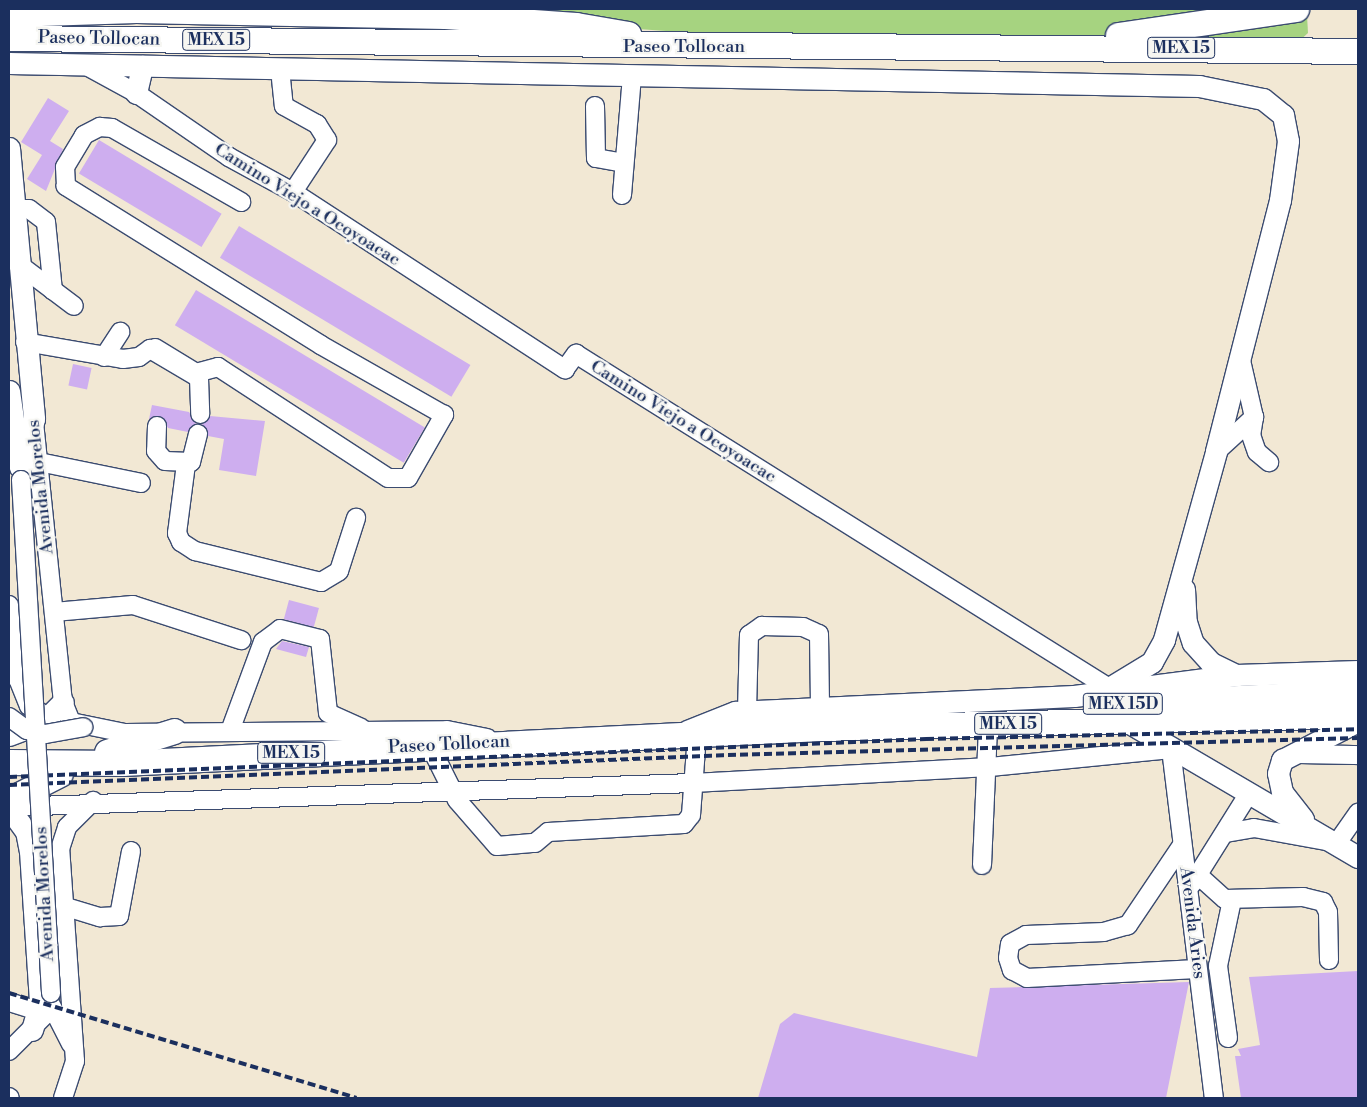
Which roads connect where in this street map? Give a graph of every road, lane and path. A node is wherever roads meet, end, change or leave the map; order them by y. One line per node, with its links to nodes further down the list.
1 (1296, 9): 6 (highway)
2 (135, 10): 3 (highway); 5 (highway)
3 (9, 14)
4 (9, 38): 5 (highway, Paseo Tollocan / MEX 15)
5 (692, 46): 6 (highway, Paseo Tollocan / MEX 15)
6 (1003, 51): 7 (highway, Paseo Tollocan / MEX 15)
7 (1358, 51)
8 (9, 63): 9 (main road)
9 (85, 65): 10 (main road); 13 (street, Camino Viejo a Ocoyoacac)
10 (142, 66): 11 (main road); 13 (main road)
11 (632, 75): 16 (street); 27 (main road)
12 (281, 79): 17 (street)
13 (136, 93): 17 (street, Camino Viejo a Ocoyoacac)
14 (595, 106): 16 (street)
15 (9, 148): 20 (main road, Avenida Morelos)
16 (624, 163): 18 (street)
17 (293, 192): 46 (street, Camino Viejo a Ocoyoacac)
18 (622, 195)
19 (241, 202): 26 (street)
20 (14, 209): 21 (main road, Avenida Morelos); 22 (street)
21 (14, 261): 22 (street); 25 (main road, Avenida Morelos)
22 (53, 291): 23 (street)
23 (74, 306)
24 (120, 332): 28 (street)
25 (25, 342): 28 (street); 37 (main road, Avenida Morelos)
26 (155, 350): 28 (street); 30 (street)
27 (1240, 356): 31 (street); 34 (main road)
28 (104, 357)
29 (9, 391): 37 (main road, Avenida Morelos)
30 (200, 414)
31 (1254, 417): 34 (street); 35 (street)
32 (157, 426): 36 (street)
33 (198, 434): 36 (street)
34 (1216, 452): 40 (main road)
35 (1269, 462)
36 (186, 464): 39 (street)
37 (27, 469): 38 (street); 42 (street, Avenida Morelos); 95 (street, Avenida Morelos, bridge)
38 (140, 483)
39 (356, 518)
40 (1185, 567): 45 (main road); 46 (main road)
41 (9, 605): 48 (street)
42 (54, 612): 43 (street); 48 (street, Avenida Morelos)
43 (241, 640)
44 (1358, 671): 45 (main road)
45 (1236, 675): 46 (main road)
46 (1109, 688): 49 (main road)
47 (1358, 692): 56 (highway, MEX 15D)
48 (59, 706): 57 (street, Avenida Morelos); 61 (main road)
49 (820, 708): 50 (main road); 50 (street)
50 (747, 711): 62 (main road)
51 (1358, 715): 53 (highway, MEX 15)
52 (9, 717): 61 (street, bridge)
53 (1126, 721): 55 (highway, MEX 15); 65 (main road)
54 (1358, 721): 66 (main road)
55 (988, 725): 56 (highway, MEX 15); 71 (street)
56 (889, 726): 62 (highway, Paseo Tollocan / MEX 15)
57 (84, 728): 58 (street); 61 (street, bridge)
58 (174, 731): 59 (street); 68 (highway)
59 (230, 731): 60 (street); 60 (street)
60 (381, 732): 63 (street)
61 (18, 733)
62 (686, 735): 63 (highway, Paseo Tollocan / MEX 15); 72 (street)
63 (511, 742): 64 (highway, Paseo Tollocan / MEX 15)
64 (430, 746): 70 (highway, Paseo Tollocan / MEX 15); 73 (street)
65 (1171, 749): 71 (street); 74 (main road); 83 (street, Avenida Aries)
66 (1294, 754): 67 (street); 79 (main road)
67 (1358, 755)
68 (71, 760): 69 (highway, Paseo Tollocan / MEX 15); 70 (highway, Paseo Tollocan / MEX 15)
69 (9, 762)
70 (122, 763): 75 (highway)
71 (990, 767): 72 (street); 87 (street)
72 (693, 783): 73 (street); 73 (street)
73 (453, 791): 76 (street)
74 (1249, 793): 79 (main road); 80 (street)
75 (9, 800)
76 (93, 801): 77 (street); 91 (street, Avenida Morelos)
77 (9, 807): 84 (main road)
78 (1358, 815): 82 (street)
79 (1314, 830): 82 (main road)
80 (1226, 833): 82 (street); 88 (street)
81 (9, 834): 84 (main road)
82 (1336, 843): 86 (main road)
83 (1182, 845): 89 (street, Avenida Aries); 93 (street)
84 (30, 851): 95 (main road)
85 (131, 851): 91 (street)
86 (1358, 857)
87 (982, 865)
88 (1198, 875): 89 (street); 90 (street)
89 (1188, 891): 93 (street, Avenida Aries)
90 (1232, 900): 92 (street); 96 (street)
91 (63, 906): 97 (street, Avenida Morelos)
92 (1329, 960)
93 (1197, 968): 102 (street, Avenida Aries)
94 (9, 1002): 95 (street)
95 (43, 1010): 97 (street); 98 (street)
96 (1228, 1038)
97 (73, 1047): 99 (street, Avenida Morelos)
98 (9, 1050)
99 (73, 1073): 100 (street, Avenida Morelos); 101 (street)
100 (64, 1098)
101 (73, 1098)
102 (1214, 1098)

